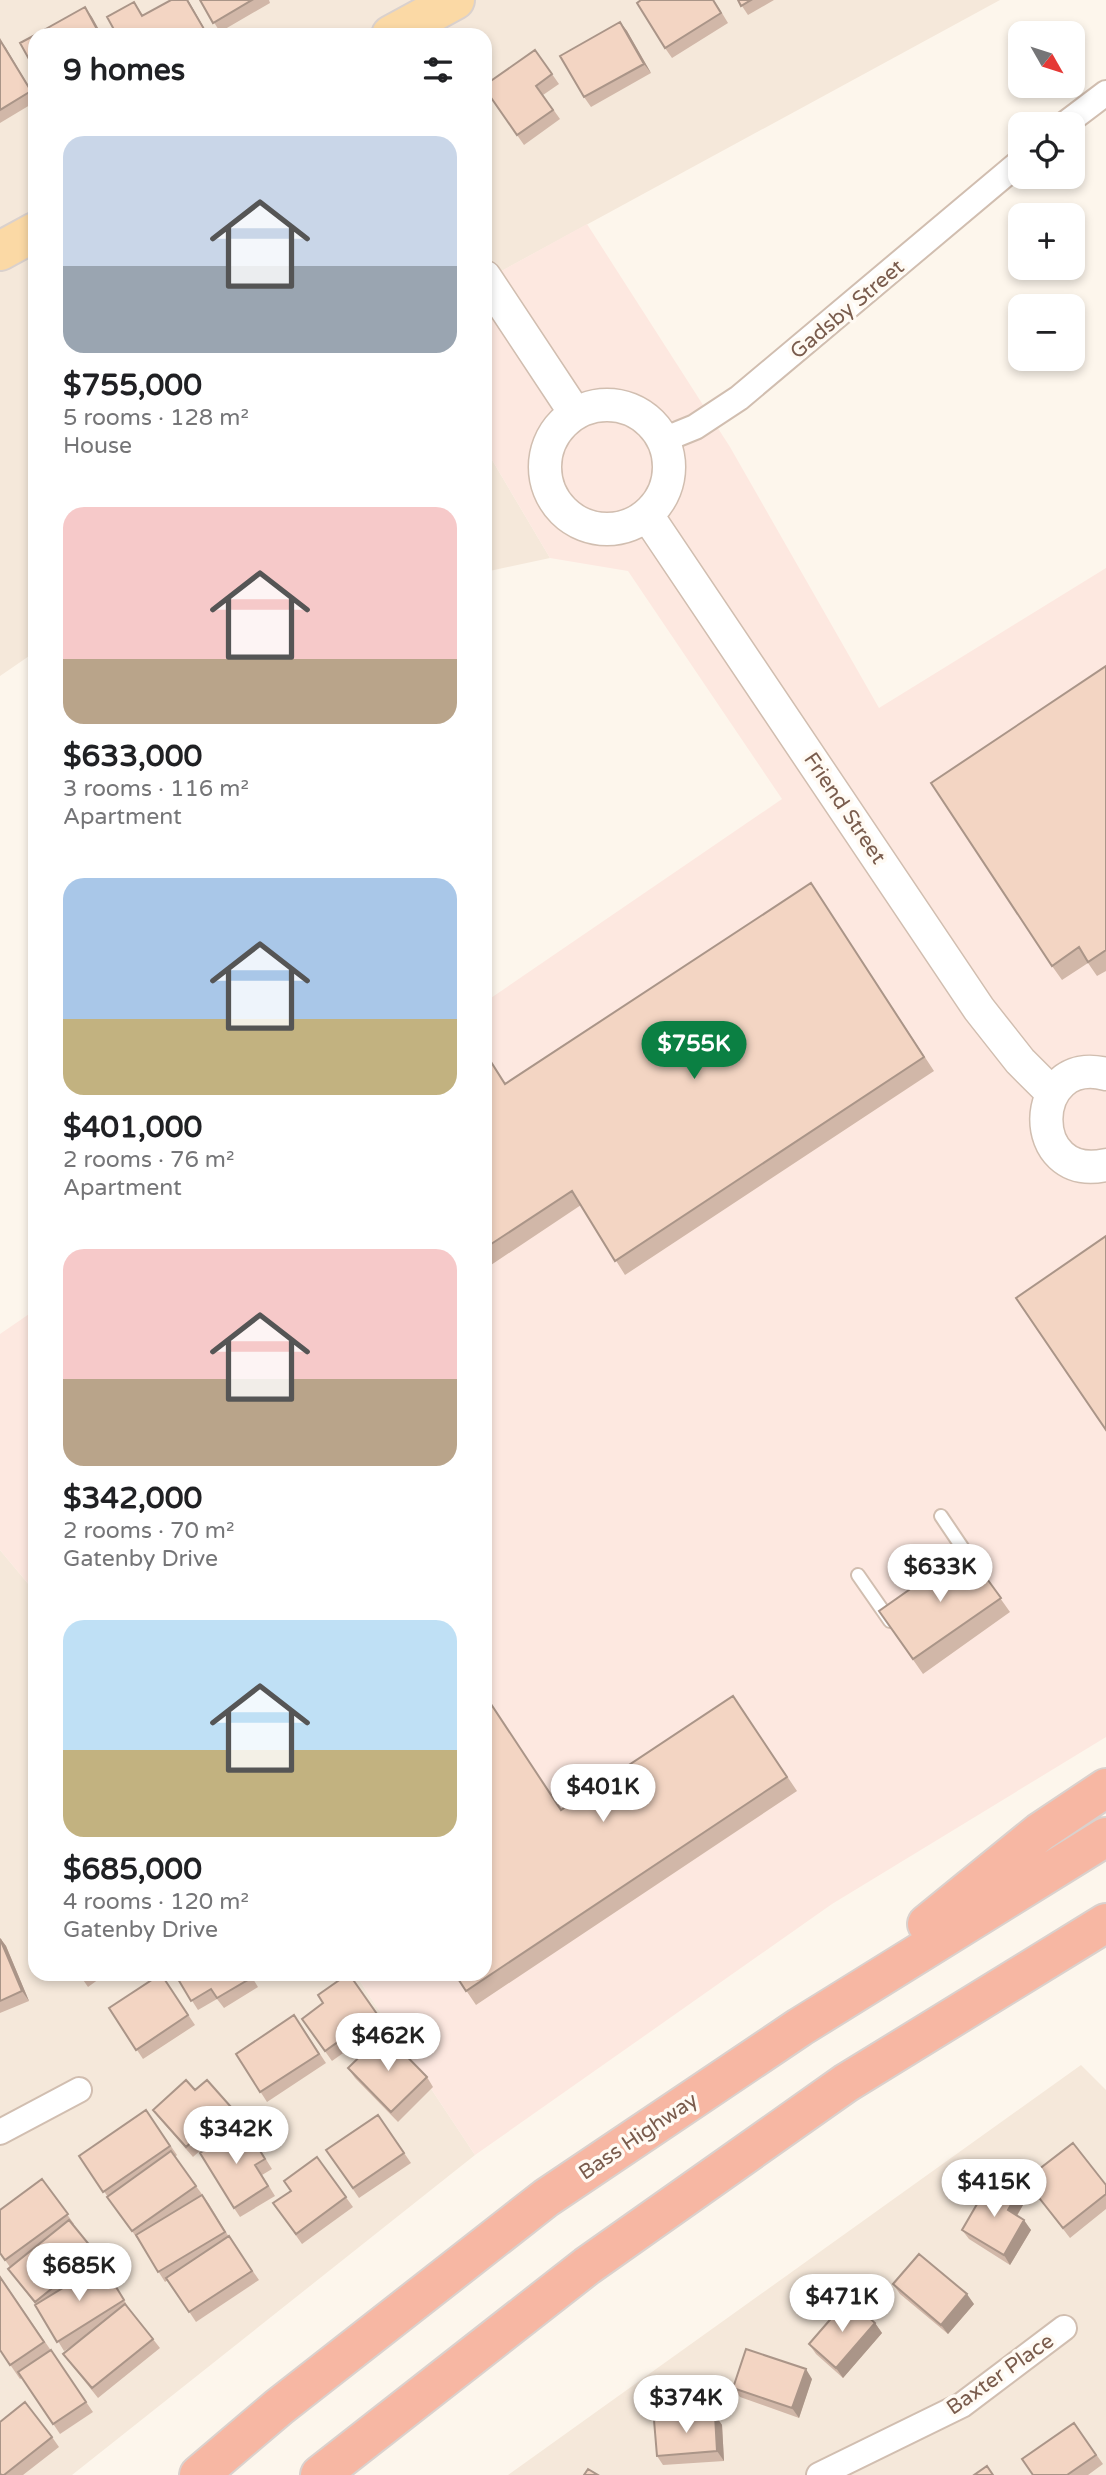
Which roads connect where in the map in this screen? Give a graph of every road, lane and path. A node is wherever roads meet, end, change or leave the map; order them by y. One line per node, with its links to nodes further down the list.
1 (454, 0): 2 (main road)
2 (404, 28)
3 (1106, 93): 4 (street)
4 (1081, 112)
5 (1008, 172): 10 (street, Gadsby Street)
6 (28, 236): 7 (main road)
7 (0, 251)
8 (492, 288): 9 (street)
9 (575, 413): 10 (street); 11 (street)
10 (663, 440): 11 (street)
11 (647, 515): 13 (street, Friend Street)
12 (1106, 1074): 13 (street)
13 (1052, 1093): 14 (street)
14 (1106, 1165)
15 (941, 1516): 16 (lane)
16 (977, 1569)
17 (858, 1575): 18 (lane)
18 (902, 1637)
19 (1106, 1788): 22 (highway)
20 (1106, 1837): 22 (highway, Bass Highway)
21 (1106, 1923): 28 (highway)
22 (800, 2026): 27 (highway, Bass Highway)
23 (79, 2091): 24 (street)
24 (0, 2132)
25 (1065, 2329): 26 (street, Baxter Place)
26 (821, 2474)
27 (199, 2475)
28 (320, 2475)

